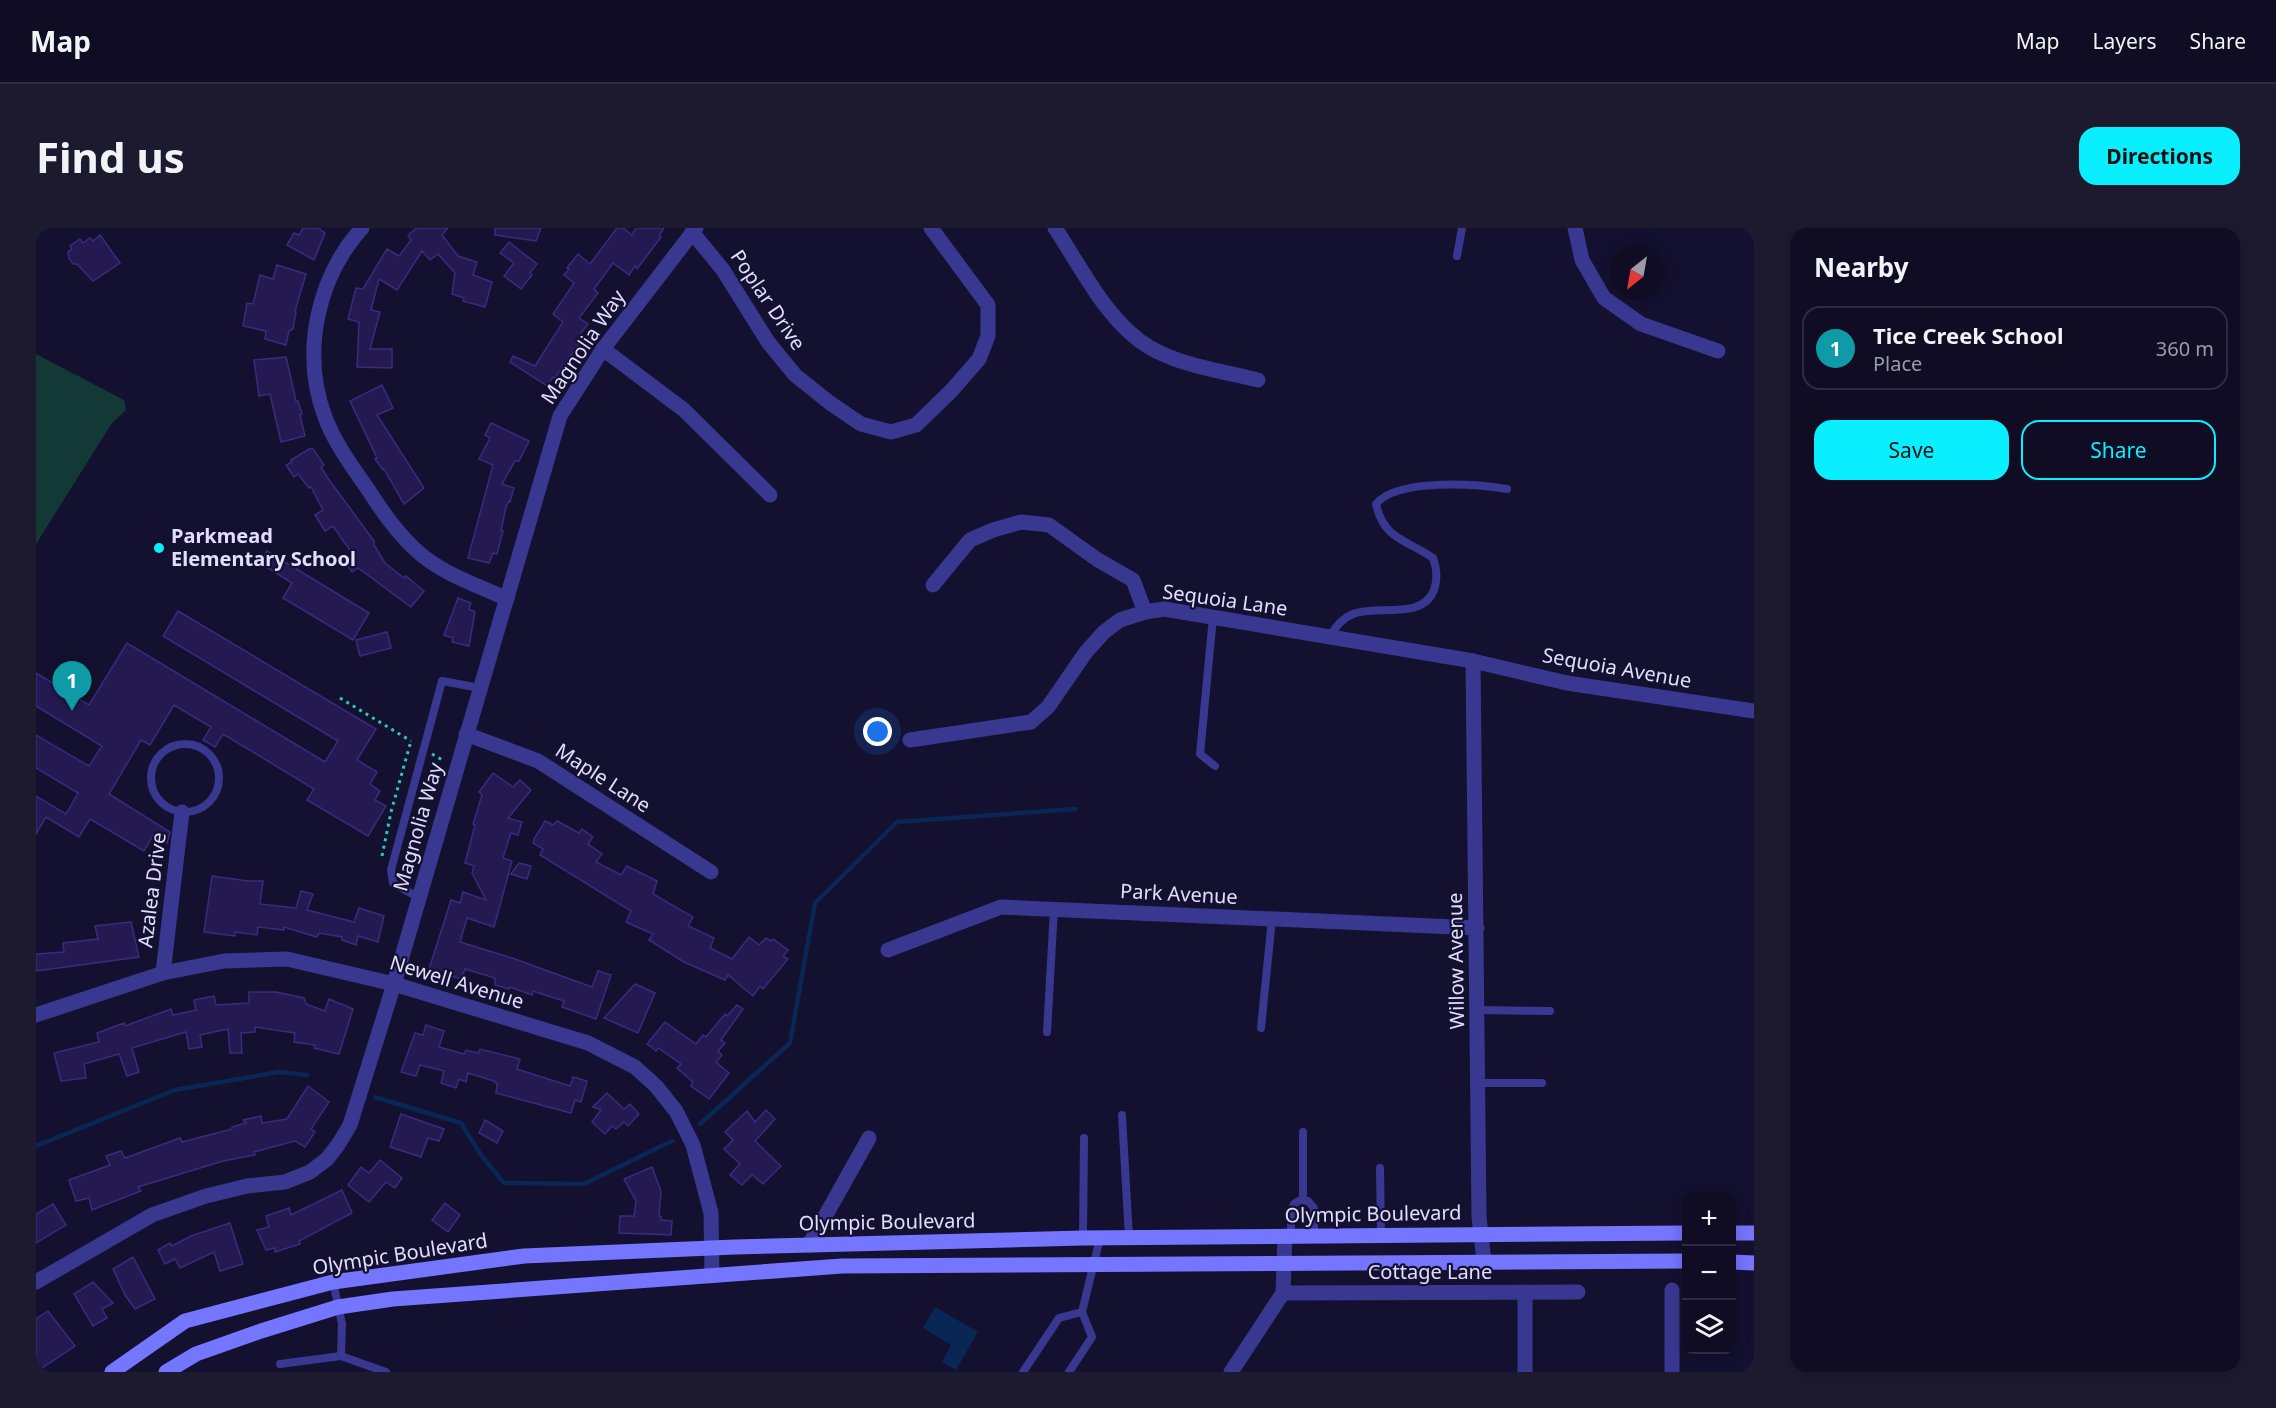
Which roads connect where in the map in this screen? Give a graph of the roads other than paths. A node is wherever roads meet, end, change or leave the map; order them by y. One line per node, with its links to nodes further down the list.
1 (362, 228): 14 (street)
2 (931, 228): 6 (street, Poplar Drive)
3 (1055, 228): 10 (street)
4 (1462, 228): 7 (lane)
5 (1575, 228): 9 (street)
6 (694, 230): 8 (street, Magnolia Way)
7 (1457, 256)
8 (603, 349): 12 (street); 14 (street, Magnolia Way)
9 (1718, 351)
10 (1258, 380)
11 (1507, 489): 17 (lane)
12 (770, 495)
13 (933, 585): 15 (street)
14 (507, 599): 19 (street, Magnolia Way)
15 (1145, 612): 16 (street, Sequoia Lane); 22 (street, Sequoia Lane)
16 (1213, 617): 17 (street, Sequoia Lane); 23 (lane)
17 (1330, 637): 18 (street, Sequoia Lane)
18 (1473, 661): 20 (street, Sequoia Avenue); 29 (street, Willow Avenue)
19 (480, 688): 21 (street, Magnolia Way); 26 (lane)
20 (1754, 711)
21 (466, 734): 25 (street, Maple Lane); 26 (street, Magnolia Way)
22 (910, 740)
23 (1215, 766)
24 (182, 813): 24 (lane); 31 (street, Azalea Drive)
25 (711, 873)
26 (419, 898): 32 (street, Magnolia Way)
27 (1054, 909): 28 (street, Park Avenue); 30 (street, Park Avenue); 37 (lane)
28 (1272, 919): 29 (street, Park Avenue); 36 (lane)
29 (1477, 928): 33 (street, Willow Avenue)
30 (888, 950)
31 (163, 973): 32 (street, Newell Avenue); 35 (street, Newell Avenue)
32 (394, 984): 57 (street, Newell Avenue); 65 (street, Magnolia Way)
33 (1477, 1010): 34 (lane); 38 (street, Willow Avenue)
34 (1550, 1011)
35 (36, 1015)
36 (1261, 1028)
37 (1047, 1032)
38 (1478, 1083): 39 (lane); 49 (street, Willow Avenue)
39 (1542, 1083)
40 (1122, 1115): 55 (lane)
41 (1303, 1132): 45 (lane)
42 (869, 1138): 56 (street)
43 (1084, 1138): 53 (lane)
44 (1380, 1168): 51 (lane)
45 (1303, 1200): 50 (lane); 52 (lane)
46 (1682, 1233): 49 (main road, Olympic Boulevard)
47 (1736, 1233): 48 (main road)
48 (1754, 1233)
49 (1480, 1234): 51 (main road, Olympic Boulevard); 59 (street, Willow Avenue)
50 (1314, 1235): 51 (main road, Olympic Boulevard); 52 (main road, Olympic Boulevard)
51 (1381, 1235)
52 (1288, 1236): 55 (main road, Olympic Boulevard); 60 (street)
53 (1083, 1238): 54 (main road, Olympic Boulevard); 56 (main road, Olympic Boulevard)
54 (1100, 1238): 55 (main road, Olympic Boulevard); 62 (lane)
55 (1129, 1238)
56 (809, 1245): 57 (main road, Olympic Boulevard)
57 (712, 1248): 64 (street, Newell Avenue); 66 (main road, Olympic Boulevard)
58 (1682, 1260): 59 (main road)
59 (1484, 1261): 60 (main road)
60 (1286, 1262): 62 (main road); 69 (street)
61 (1736, 1262): 63 (main road)
62 (1093, 1263): 64 (main road); 72 (lane)
63 (1754, 1263)
64 (712, 1276): 71 (main road)
65 (36, 1282)
66 (333, 1282): 71 (lane); 75 (main road, Olympic Boulevard)
67 (1672, 1290): 82 (street)
68 (1578, 1292): 70 (street, Cottage Lane)
69 (1283, 1293): 70 (street, Cottage Lane); 80 (street)
70 (1525, 1293): 81 (street)
71 (338, 1307): 73 (lane); 76 (main road)
72 (1083, 1312): 78 (lane); 79 (lane)
73 (341, 1356): 74 (lane); 77 (lane)
74 (280, 1364)
75 (112, 1372)
76 (166, 1372)
77 (386, 1372)
78 (1023, 1372)
79 (1069, 1372)
80 (1231, 1372)
81 (1525, 1372)
82 (1672, 1372)

